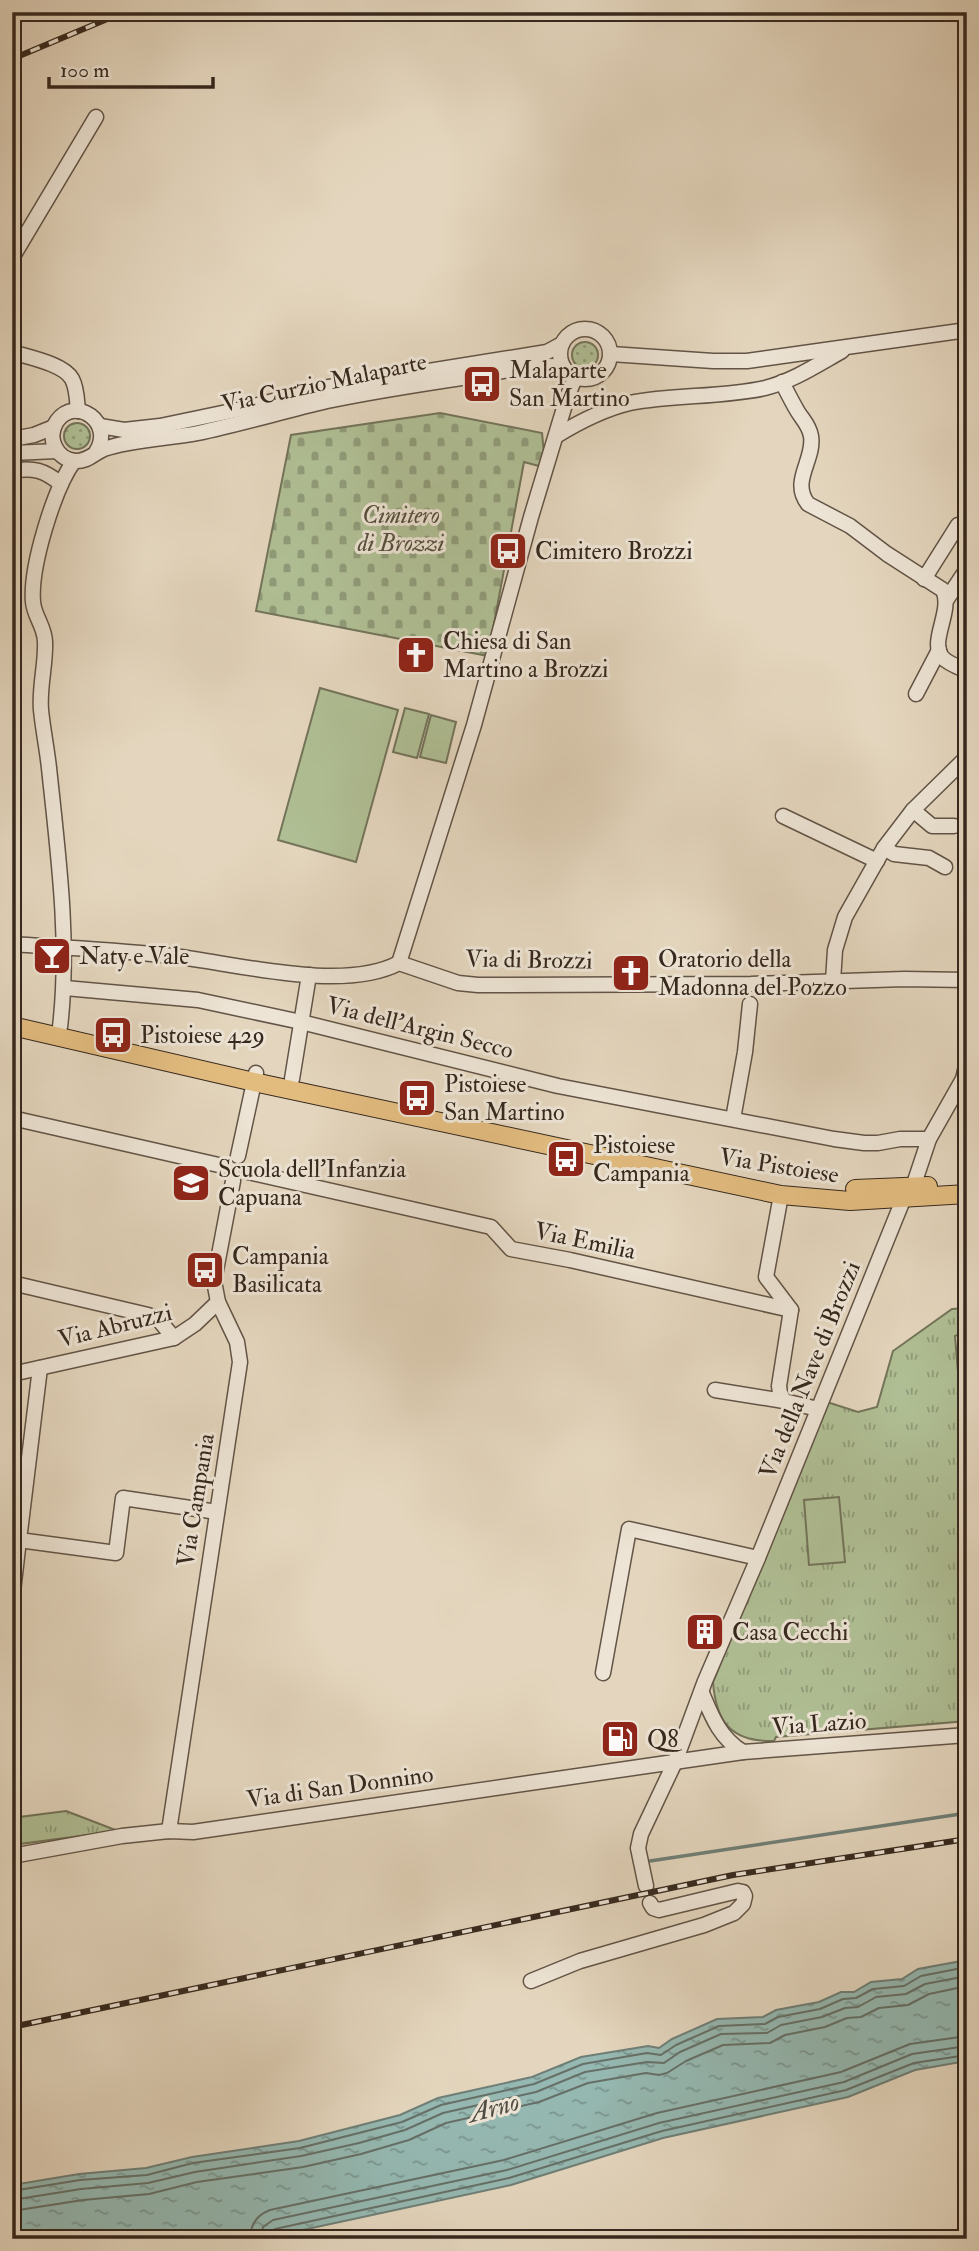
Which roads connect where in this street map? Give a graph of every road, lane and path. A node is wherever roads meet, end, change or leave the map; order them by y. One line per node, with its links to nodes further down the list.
1 (96, 117): 2 (street)
2 (12, 258)
3 (967, 330): 5 (street)
4 (562, 344): 7 (street, Via Curzio Malaparte); 8 (street); 12 (street, Via Curzio Malaparte)
5 (848, 347): 7 (street); 10 (street)
6 (12, 352): 11 (street)
7 (611, 354): 9 (street)
8 (563, 367): 9 (street); 17 (street, Via Curzio Malaparte)
9 (575, 378): 14 (street)
10 (782, 382): 14 (street); 24 (street)
11 (78, 411): 12 (street); 13 (street)
12 (100, 426): 17 (street)
13 (54, 427): 15 (street); 16 (street)
14 (556, 436): 37 (street)
15 (12, 439)
16 (57, 451): 18 (street); 19 (street)
17 (96, 452): 19 (street, Via Curzio Malaparte)
18 (12, 453)
19 (74, 461): 21 (street)
20 (12, 471): 21 (street)
21 (61, 484): 36 (street)
22 (958, 525): 24 (street)
23 (967, 569): 25 (street)
24 (925, 579): 25 (street)
25 (947, 599): 26 (street)
26 (939, 650): 27 (street); 28 (street)
27 (967, 671)
28 (916, 694)
29 (967, 757): 30 (street)
30 (913, 810): 32 (street); 33 (street)
31 (783, 816): 33 (street)
32 (954, 826)
33 (881, 855): 34 (street); 40 (street)
34 (945, 867)
35 (12, 944): 36 (street)
36 (65, 948): 38 (street); 41 (street)
37 (399, 963): 38 (street); 42 (street, Via di Brozzi)
38 (309, 975): 44 (street)
39 (967, 980): 40 (street, Via di Brozzi)
40 (833, 981): 42 (street, Via di Brozzi)
41 (65, 988): 44 (street, Via dell'Argin Secco); 46 (street)
42 (750, 993): 51 (street)
43 (12, 1017): 46 (main road, Via Pistoiese)
44 (302, 1022): 49 (street); 51 (street, Via dell'Argin Secco)
45 (12, 1026): 48 (main road, Via Pistoiese)
46 (60, 1027): 48 (main road, Via Pistoiese)
47 (967, 1062): 52 (street, Via della Nave di Brozzi)
48 (255, 1077): 49 (main road, Via Pistoiese); 53 (street); 60 (main road, Via Pistoiese)
49 (292, 1079): 58 (main road, Via Pistoiese)
50 (12, 1118): 54 (street)
51 (733, 1119): 52 (street, Via dell'Argin Secco)
52 (929, 1139): 58 (street, Via della Nave di Brozzi)
53 (238, 1156): 54 (street); 55 (street)
54 (223, 1166): 56 (street)
55 (248, 1172): 56 (street); 63 (street, Via Emilia)
56 (233, 1181): 62 (street, Via Campania)
57 (967, 1183): 58 (main road, Via Pistoiese)
58 (908, 1193): 59 (main road, Via Pistoiese); 60 (main road, Via Pistoiese); 69 (street, Via della Nave di Brozzi)
59 (967, 1194)
60 (781, 1195): 63 (street)
61 (12, 1283): 64 (street)
62 (218, 1302): 64 (street, Via Abruzzi); 70 (street, Via Campania)
63 (791, 1310): 68 (street)
64 (174, 1338): 65 (street, Via Abruzzi)
65 (40, 1368): 66 (street, Via Abruzzi); 71 (street)
66 (12, 1374)
67 (715, 1390): 68 (street)
68 (784, 1401): 69 (street)
69 (818, 1409): 72 (street, Via della Nave di Brozzi)
70 (217, 1512): 71 (street); 79 (street, Via Campania)
71 (19, 1540): 73 (street)
72 (758, 1558): 74 (street); 75 (street, Via della Nave di Brozzi)
73 (12, 1600)
74 (603, 1673)
75 (702, 1693): 77 (street); 78 (street, Via della Nave di Brozzi)
76 (967, 1735): 77 (street, Via Lazio)
77 (743, 1752): 78 (street, Via Lazio)
78 (675, 1762): 79 (street, Via di San Donnino); 81 (street, Via della Nave di Brozzi)
79 (169, 1831): 80 (street, Via di San Donnino)
80 (12, 1856)
81 (646, 1886)
82 (652, 1906): 83 (street)
83 (531, 1981)

